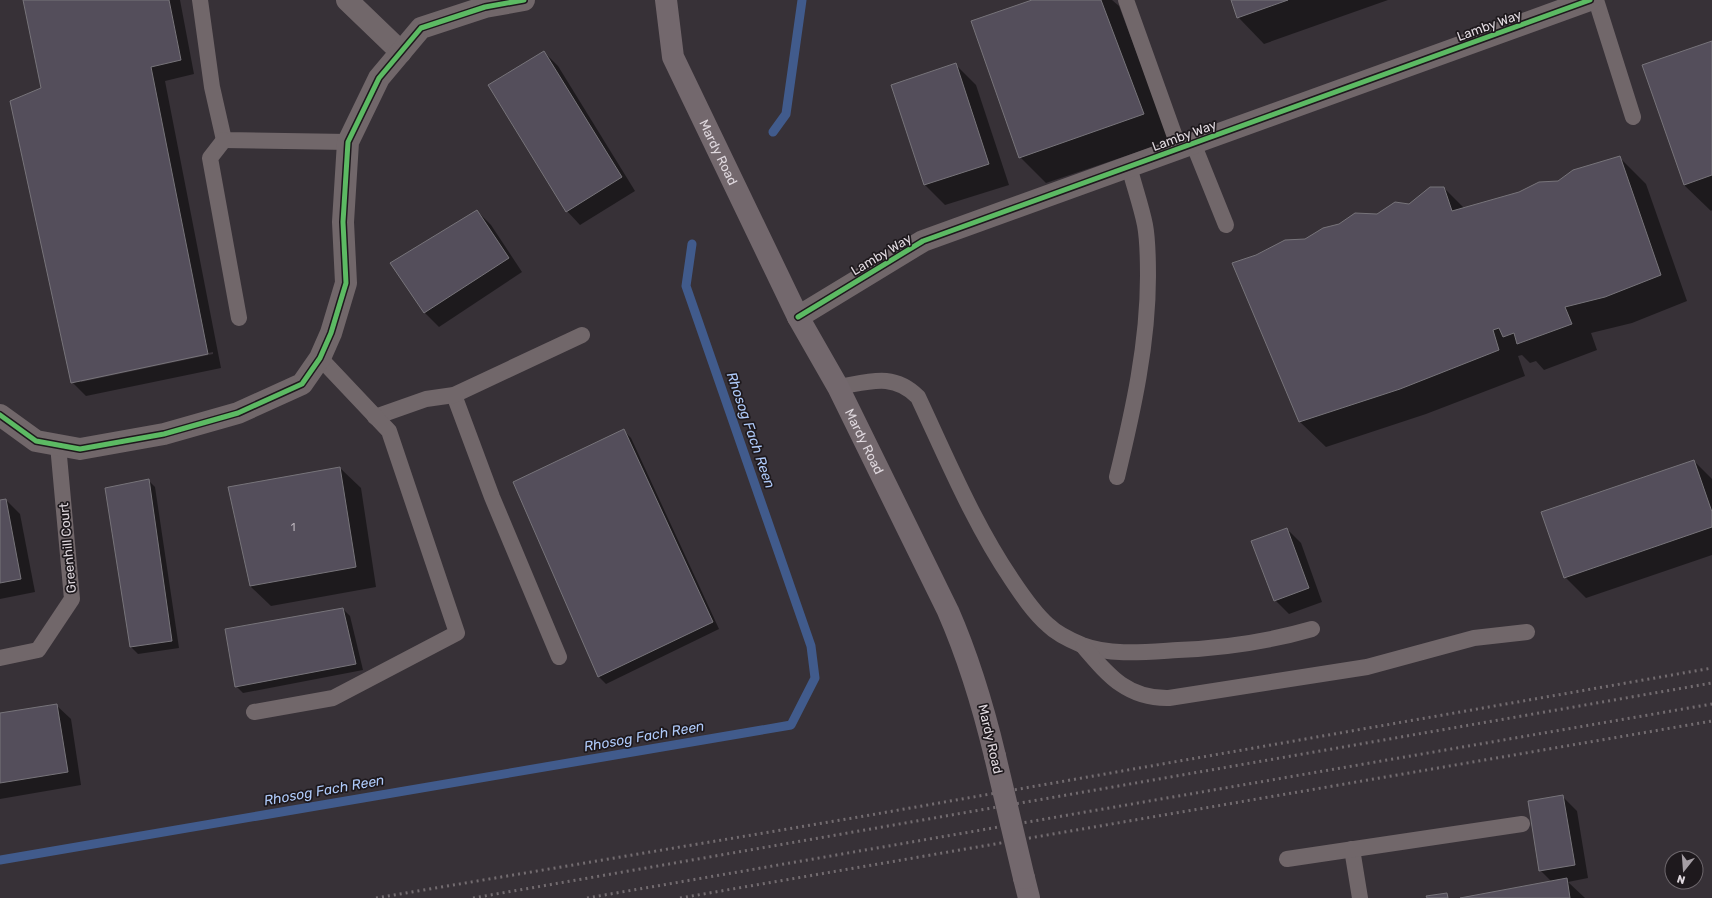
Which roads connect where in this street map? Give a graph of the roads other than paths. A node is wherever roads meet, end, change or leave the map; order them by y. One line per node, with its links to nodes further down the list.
1 (200, 0): 10 (lane)
2 (347, 0): 8 (street)
3 (524, 0): 8 (street)
4 (666, 0): 15 (main road, Mardy Road)
5 (1126, 0): 12 (lane)
6 (1590, 0): 12 (street, Lamby Way)
7 (1596, 0): 9 (lane)
8 (401, 52): 11 (street)
9 (1633, 117)
10 (224, 140): 11 (lane); 16 (lane)
11 (348, 142): 18 (street)
12 (1186, 146): 13 (street, Lamby Way); 14 (lane)
13 (1129, 166): 15 (street, Lamby Way); 24 (lane)
14 (1226, 225)
15 (798, 317): 19 (main road, Mardy Road)
16 (239, 318)
17 (582, 335): 20 (lane)
18 (320, 358): 22 (lane); 23 (street)
19 (838, 387): 27 (lane); 34 (main road, Mardy Road, bridge)
20 (454, 395): 22 (lane); 28 (lane)
21 (0, 415): 23 (street)
22 (375, 417): 30 (lane)
23 (58, 445): 29 (lane, Greenhill Court)
24 (1117, 477)
25 (1312, 629): 27 (lane)
26 (1527, 632): 27 (lane)
27 (1083, 646)
28 (559, 657)
29 (0, 658)
30 (254, 712)
31 (1522, 824): 32 (lane)
32 (1352, 849): 33 (lane); 35 (lane)
33 (1287, 859)
34 (1026, 888)
35 (1360, 898)

